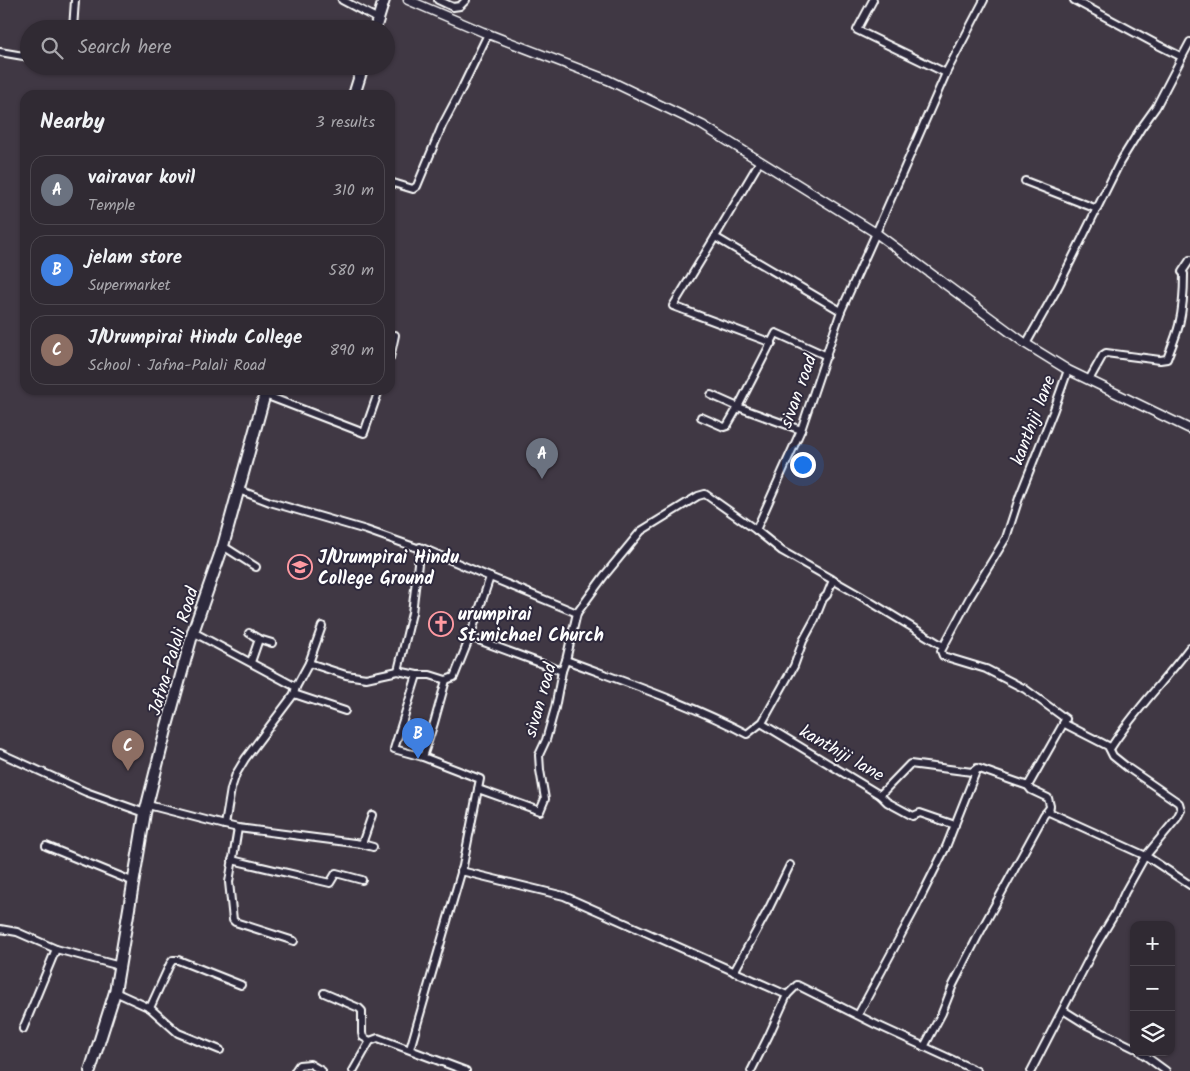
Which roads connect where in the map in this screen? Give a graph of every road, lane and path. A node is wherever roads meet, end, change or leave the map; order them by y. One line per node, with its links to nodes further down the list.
1 (75, 0): 10 (street)
2 (342, 0): 11 (street)
3 (384, 0): 12 (main road)
4 (408, 0): 13 (street)
5 (438, 0): 6 (street)
6 (466, 0)
7 (873, 0): 18 (street)
8 (984, 0): 18 (street, sivan road)
9 (1074, 0): 17 (street)
10 (74, 20)
11 (371, 20)
12 (378, 20)
13 (488, 34): 21 (street); 23 (street)
14 (1190, 42): 17 (street)
15 (0, 52): 16 (street)
16 (20, 55)
17 (1182, 57): 24 (street)
18 (946, 73): 25 (street, sivan road)
19 (360, 75): 20 (main road)
20 (356, 90)
21 (760, 161): 25 (street); 26 (street)
22 (1024, 181): 24 (street)
23 (395, 184)
24 (1097, 209): 30 (street)
25 (876, 233): 28 (street, sivan road); 30 (street)
26 (715, 237): 28 (street); 29 (street)
27 (1190, 260): 33 (street)
28 (841, 311): 31 (street, sivan road)
29 (772, 343): 31 (street); 38 (street)
30 (1026, 344): 32 (street)
31 (827, 356): 41 (street, sivan road)
32 (1068, 370): 33 (street); 56 (street, kanthiji lane)
33 (1089, 380): 40 (street)
34 (264, 395): 42 (main road, Jafna-Palali Road)
35 (270, 395): 36 (street)
36 (377, 395)
37 (711, 395): 38 (street)
38 (738, 407): 39 (street); 41 (street)
39 (702, 417)
40 (1190, 429)
41 (801, 430): 43 (street, sivan road)
42 (239, 490): 44 (main road, Jafna-Palali Road); 45 (street)
43 (756, 530): 48 (street); 49 (street, sivan road)
44 (223, 546): 46 (street); 51 (main road, Jafna-Palali Road)
45 (420, 549): 47 (street); 61 (street)
46 (256, 567)
47 (490, 577): 49 (street); 53 (street)
48 (833, 580): 56 (street); 68 (street)
49 (577, 613): 58 (street, sivan road)
50 (322, 626): 60 (street)
51 (193, 632): 59 (street); 77 (main road, Jafna-Palali Road)
52 (249, 633): 54 (street)
53 (470, 637): 62 (street); 64 (street)
54 (259, 639): 55 (street); 59 (street)
55 (272, 643)
56 (943, 646): 69 (street)
57 (1190, 647): 70 (street)
58 (566, 660): 62 (street, sivan road); 68 (street)
59 (251, 662): 65 (street)
60 (309, 663): 61 (street); 65 (street)
61 (398, 671): 63 (street)
62 (562, 671): 75 (street, sivan road)
63 (416, 675): 64 (street); 72 (street)
64 (446, 680): 72 (street)
65 (296, 687): 66 (street)
66 (294, 694): 67 (street); 80 (street)
67 (345, 711)
68 (762, 723): 76 (street, kanthiji lane)
69 (1063, 723): 70 (street); 74 (street)
70 (1110, 749): 86 (street)
71 (0, 753): 77 (street)
72 (423, 757): 75 (street)
73 (977, 768): 74 (street, kanthiji lane); 76 (street, kanthiji lane); 81 (street)
74 (1028, 786): 78 (street, kanthiji lane)
75 (478, 790): 89 (street)
76 (880, 795): 81 (street)
77 (147, 809): 80 (street); 91 (main road, Jafna-Palali Road)
78 (1049, 809): 86 (street); 108 (street)
79 (372, 815): 83 (street)
80 (225, 825): 82 (street)
81 (955, 825): 104 (street)
82 (238, 828): 83 (street); 87 (street)
83 (362, 844): 85 (street)
84 (46, 846): 91 (street)
85 (373, 847)
86 (1146, 856): 92 (street); 103 (street)
87 (232, 860): 90 (street); 94 (street)
88 (790, 865): 97 (street)
89 (461, 871): 97 (street); 109 (street)
90 (362, 880)
91 (134, 882): 96 (main road, Jafna-Palali Road)
92 (1190, 885)
93 (0, 929): 95 (street)
94 (294, 941)
95 (56, 950): 96 (street); 105 (street)
96 (120, 966): 99 (main road, Jafna-Palali Road)
97 (734, 972): 101 (street)
98 (241, 985): 102 (street)
99 (115, 992): 102 (street); 112 (main road, Jafna-Palali Road)
100 (324, 993): 106 (street)
101 (787, 995): 104 (street); 117 (street)
102 (150, 1008): 110 (street)
103 (1063, 1010): 107 (street); 119 (street)
104 (858, 1015): 108 (street)
105 (22, 1030)
106 (370, 1041): 109 (street); 115 (street)
107 (1130, 1046)
108 (924, 1047): 118 (street)
109 (410, 1049): 116 (street)
110 (220, 1050)
111 (1145, 1056): 120 (street)
112 (90, 1071)
113 (295, 1071): 114 (street)
114 (322, 1071)
115 (353, 1071)
116 (466, 1071)
117 (751, 1071)
118 (977, 1071)
119 (1031, 1071)
120 (1166, 1071)

